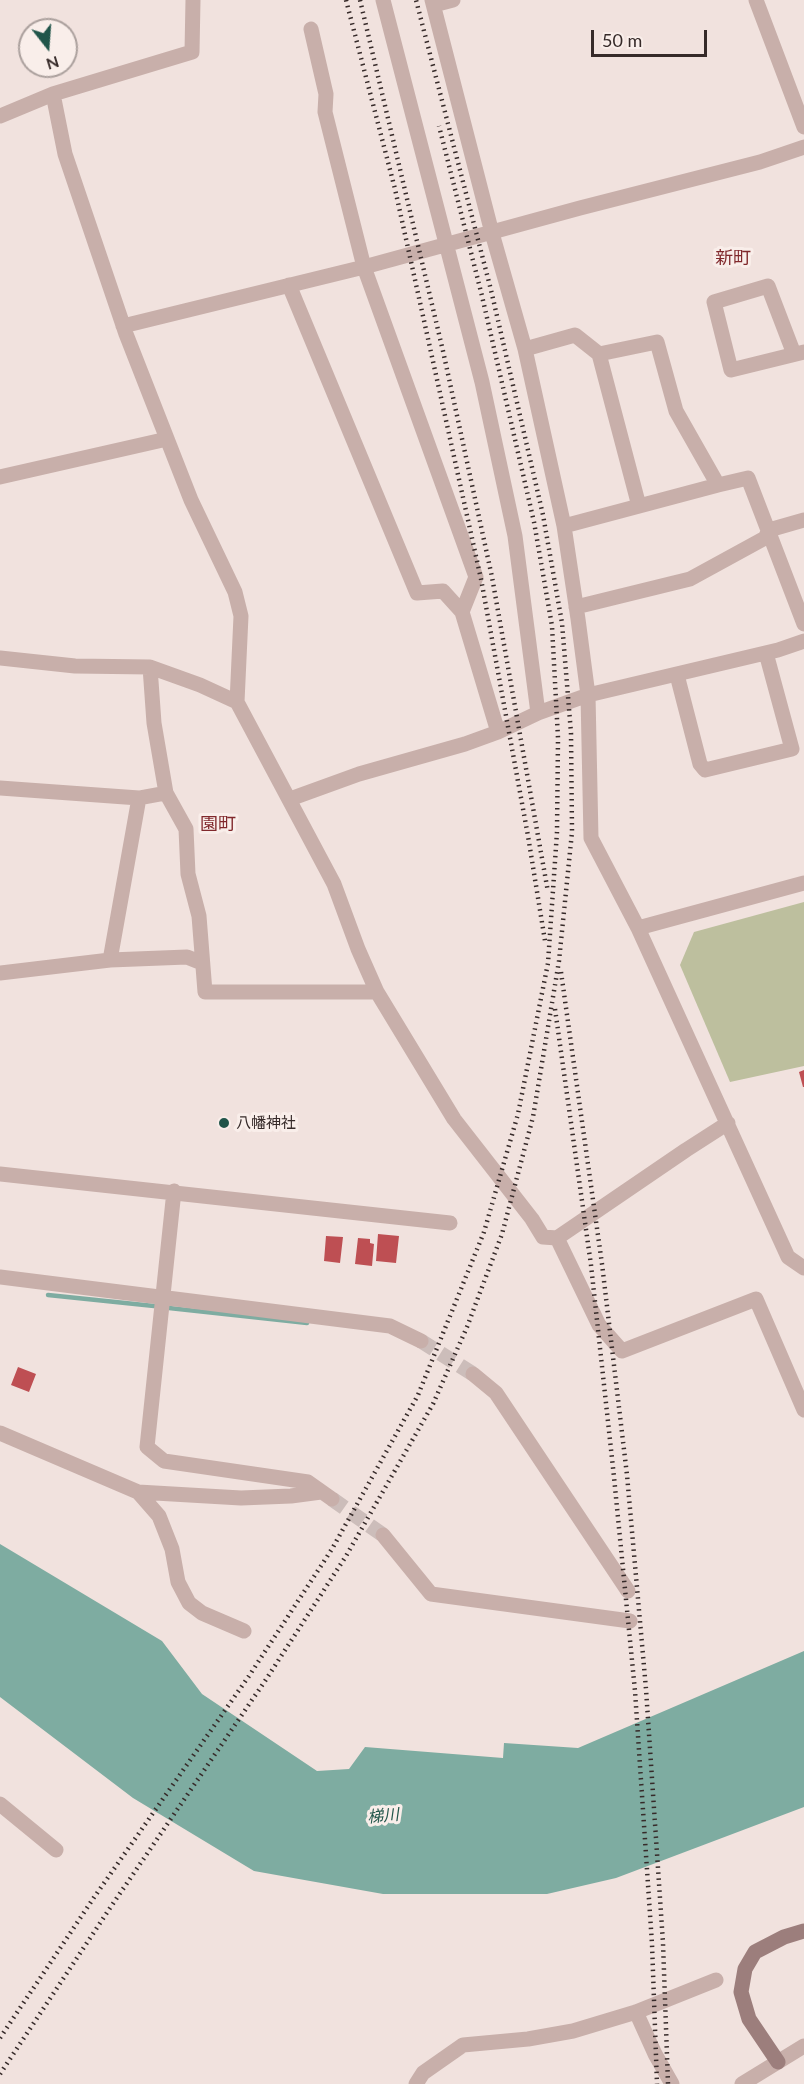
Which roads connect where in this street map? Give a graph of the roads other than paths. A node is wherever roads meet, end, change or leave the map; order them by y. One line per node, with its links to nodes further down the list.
1 (193, 0): 7 (street)
2 (383, 0): 12 (street)
3 (453, 0): 5 (street)
4 (756, 0): 9 (street)
5 (433, 3): 11 (street)
6 (311, 29): 13 (street)
7 (53, 94): 8 (street); 15 (street)
8 (0, 116)
9 (804, 127)
10 (804, 147): 11 (street)
11 (492, 233): 12 (street); 16 (street)
12 (446, 245): 13 (street); 36 (street)
13 (364, 267): 14 (street); 27 (street)
14 (289, 285): 15 (street); 27 (street)
15 (123, 326): 19 (street)
16 (525, 348): 18 (street); 24 (street)
17 (799, 353): 17 (street)
18 (599, 354): 21 (street); 22 (street)
19 (167, 439): 20 (street); 35 (street)
20 (0, 477)
21 (718, 485): 22 (street); 25 (street)
22 (639, 506): 24 (street)
23 (804, 520): 25 (street)
24 (564, 526): 26 (street)
25 (769, 530): 26 (street); 28 (street)
26 (576, 607): 34 (street)
27 (462, 612): 37 (street)
28 (804, 624)
29 (804, 641): 30 (street)
30 (766, 653): 33 (street); 33 (street)
31 (0, 658): 32 (street)
32 (150, 668): 35 (street); 39 (street)
33 (677, 675): 34 (street)
34 (588, 695): 36 (street); 43 (street)
35 (237, 702): 41 (street)
36 (538, 712): 37 (street)
37 (498, 732): 41 (street)
38 (0, 788): 40 (street)
39 (166, 793): 40 (street); 45 (street)
40 (139, 798): 44 (street)
41 (290, 800): 47 (street)
42 (804, 883): 43 (street)
43 (638, 928): 48 (street)
44 (110, 960): 45 (street); 46 (street)
45 (202, 963): 47 (street)
46 (0, 973)
47 (377, 992): 52 (street)
48 (728, 1123): 52 (street); 53 (street)
49 (0, 1174): 50 (street)
50 (174, 1191): 51 (street); 55 (street)
51 (450, 1223)
52 (557, 1238): 58 (street)
53 (804, 1268)
54 (0, 1277): 55 (street)
55 (163, 1297): 56 (street); 60 (street)
56 (421, 1341)
57 (473, 1374): 62 (street)
58 (804, 1410)
59 (0, 1433): 60 (street)
60 (138, 1492): 64 (street)
61 (383, 1535): 63 (street)
62 (628, 1592)
63 (630, 1622)
64 (244, 1631)
65 (0, 1804): 66 (street)
66 (56, 1850)
67 (804, 1931): 71 (street)
68 (716, 1980): 69 (street)
69 (636, 2012): 72 (street); 73 (street)
70 (804, 2046): 71 (street)
71 (778, 2062): 74 (street)
72 (416, 2084)
73 (672, 2084)
74 (742, 2084)

